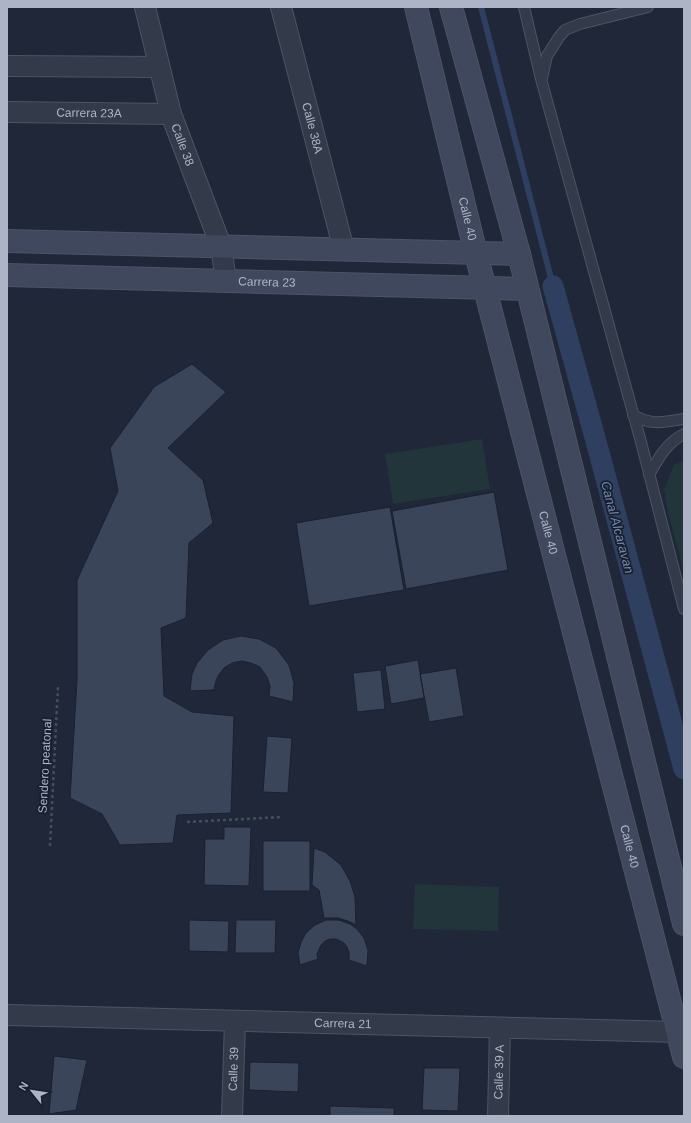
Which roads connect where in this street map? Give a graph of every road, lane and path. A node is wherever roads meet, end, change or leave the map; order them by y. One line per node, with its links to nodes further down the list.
1 (145, 7): 8 (street, Calle 38)
2 (281, 7): 14 (street, Calle 38A)
3 (416, 7): 15 (main road, Calle 40)
4 (451, 7): 16 (main road)
5 (524, 7): 9 (lane)
6 (648, 7): 9 (lane)
7 (7, 66): 8 (street)
8 (160, 67): 11 (street, Calle 38)
9 (541, 80): 21 (lane)
10 (7, 112): 11 (street, Carrera 23A)
11 (171, 114): 13 (street, Calle 38)
12 (7, 241): 13 (main road)
13 (221, 246): 14 (main road); 18 (street, Calle 38)
14 (344, 250): 15 (main road)
15 (476, 254): 16 (main road); 19 (main road, Calle 40)
16 (519, 254): 20 (main road)
17 (7, 274): 18 (main road, Carrera 23)
18 (226, 281): 19 (main road, Carrera 23)
19 (485, 288): 20 (main road, Carrera 23); 34 (main road, Calle 40)
20 (527, 289): 30 (main road)
21 (633, 415): 22 (lane); 24 (lane)
22 (684, 419)
23 (684, 434): 24 (lane)
24 (649, 475): 25 (lane)
25 (684, 609)
26 (58, 686): 29 (path, Sendero peatonal)
27 (281, 816): 28 (path)
28 (187, 822)
29 (50, 846)
30 (684, 924)
31 (7, 1015): 32 (street, Carrera 21)
32 (235, 1021): 33 (street, Carrera 21); 36 (street, Calle 39)
33 (500, 1028): 34 (street, Carrera 21); 37 (street, Calle 39 A)
34 (681, 1032): 35 (main road, Calle 40)
35 (684, 1057)
36 (232, 1116)
37 (498, 1116)

